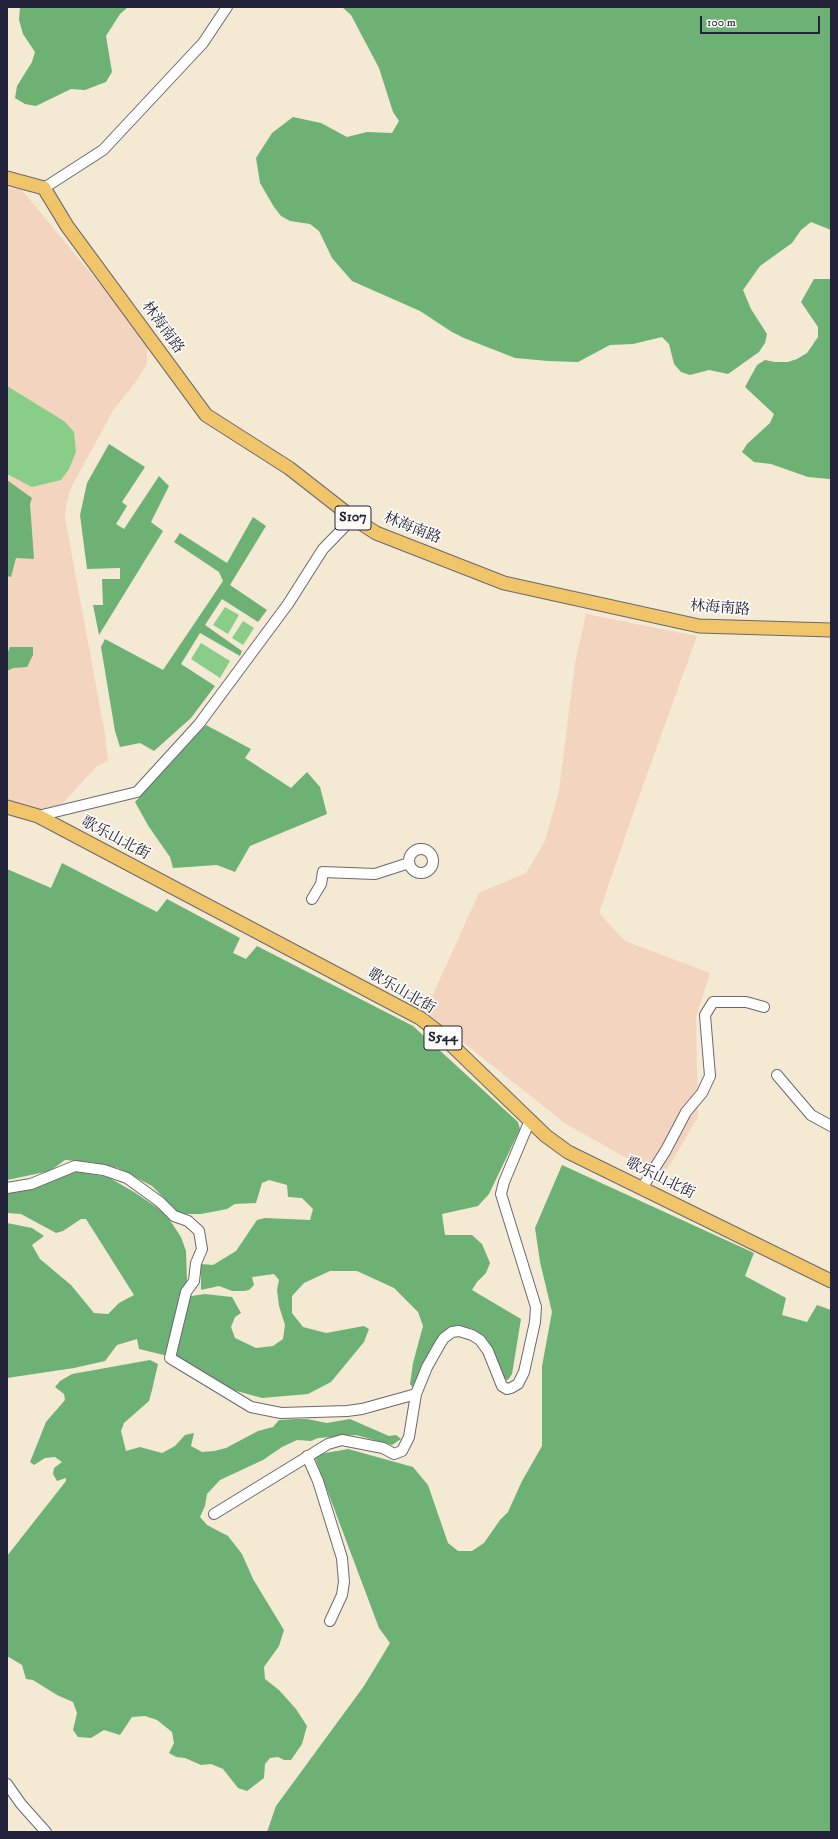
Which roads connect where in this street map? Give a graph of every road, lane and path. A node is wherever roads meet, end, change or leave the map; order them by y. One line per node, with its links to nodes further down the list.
1 (228, 7): 3 (street)
2 (7, 178): 3 (main road)
3 (44, 188): 4 (main road, 林海南路 / S107)
4 (353, 518): 5 (main road, 林海南路 / S107); 7 (street)
5 (831, 630)
6 (7, 807): 7 (main road, S544)
7 (38, 816): 12 (main road, 歌乐山北街 / S544)
8 (409, 863): 9 (street)
9 (312, 899)
10 (764, 1007): 15 (street)
11 (777, 1075): 13 (street)
12 (530, 1120): 15 (main road, 歌乐山北街 / S544); 17 (street)
13 (831, 1126)
14 (7, 1188): 17 (street)
15 (642, 1188): 16 (main road, 歌乐山北街 / S544)
16 (831, 1281)
17 (416, 1394): 18 (street)
18 (308, 1456): 19 (street); 20 (street)
19 (214, 1514)
20 (330, 1621)
21 (8, 1788): 22 (street)
22 (46, 1832)

